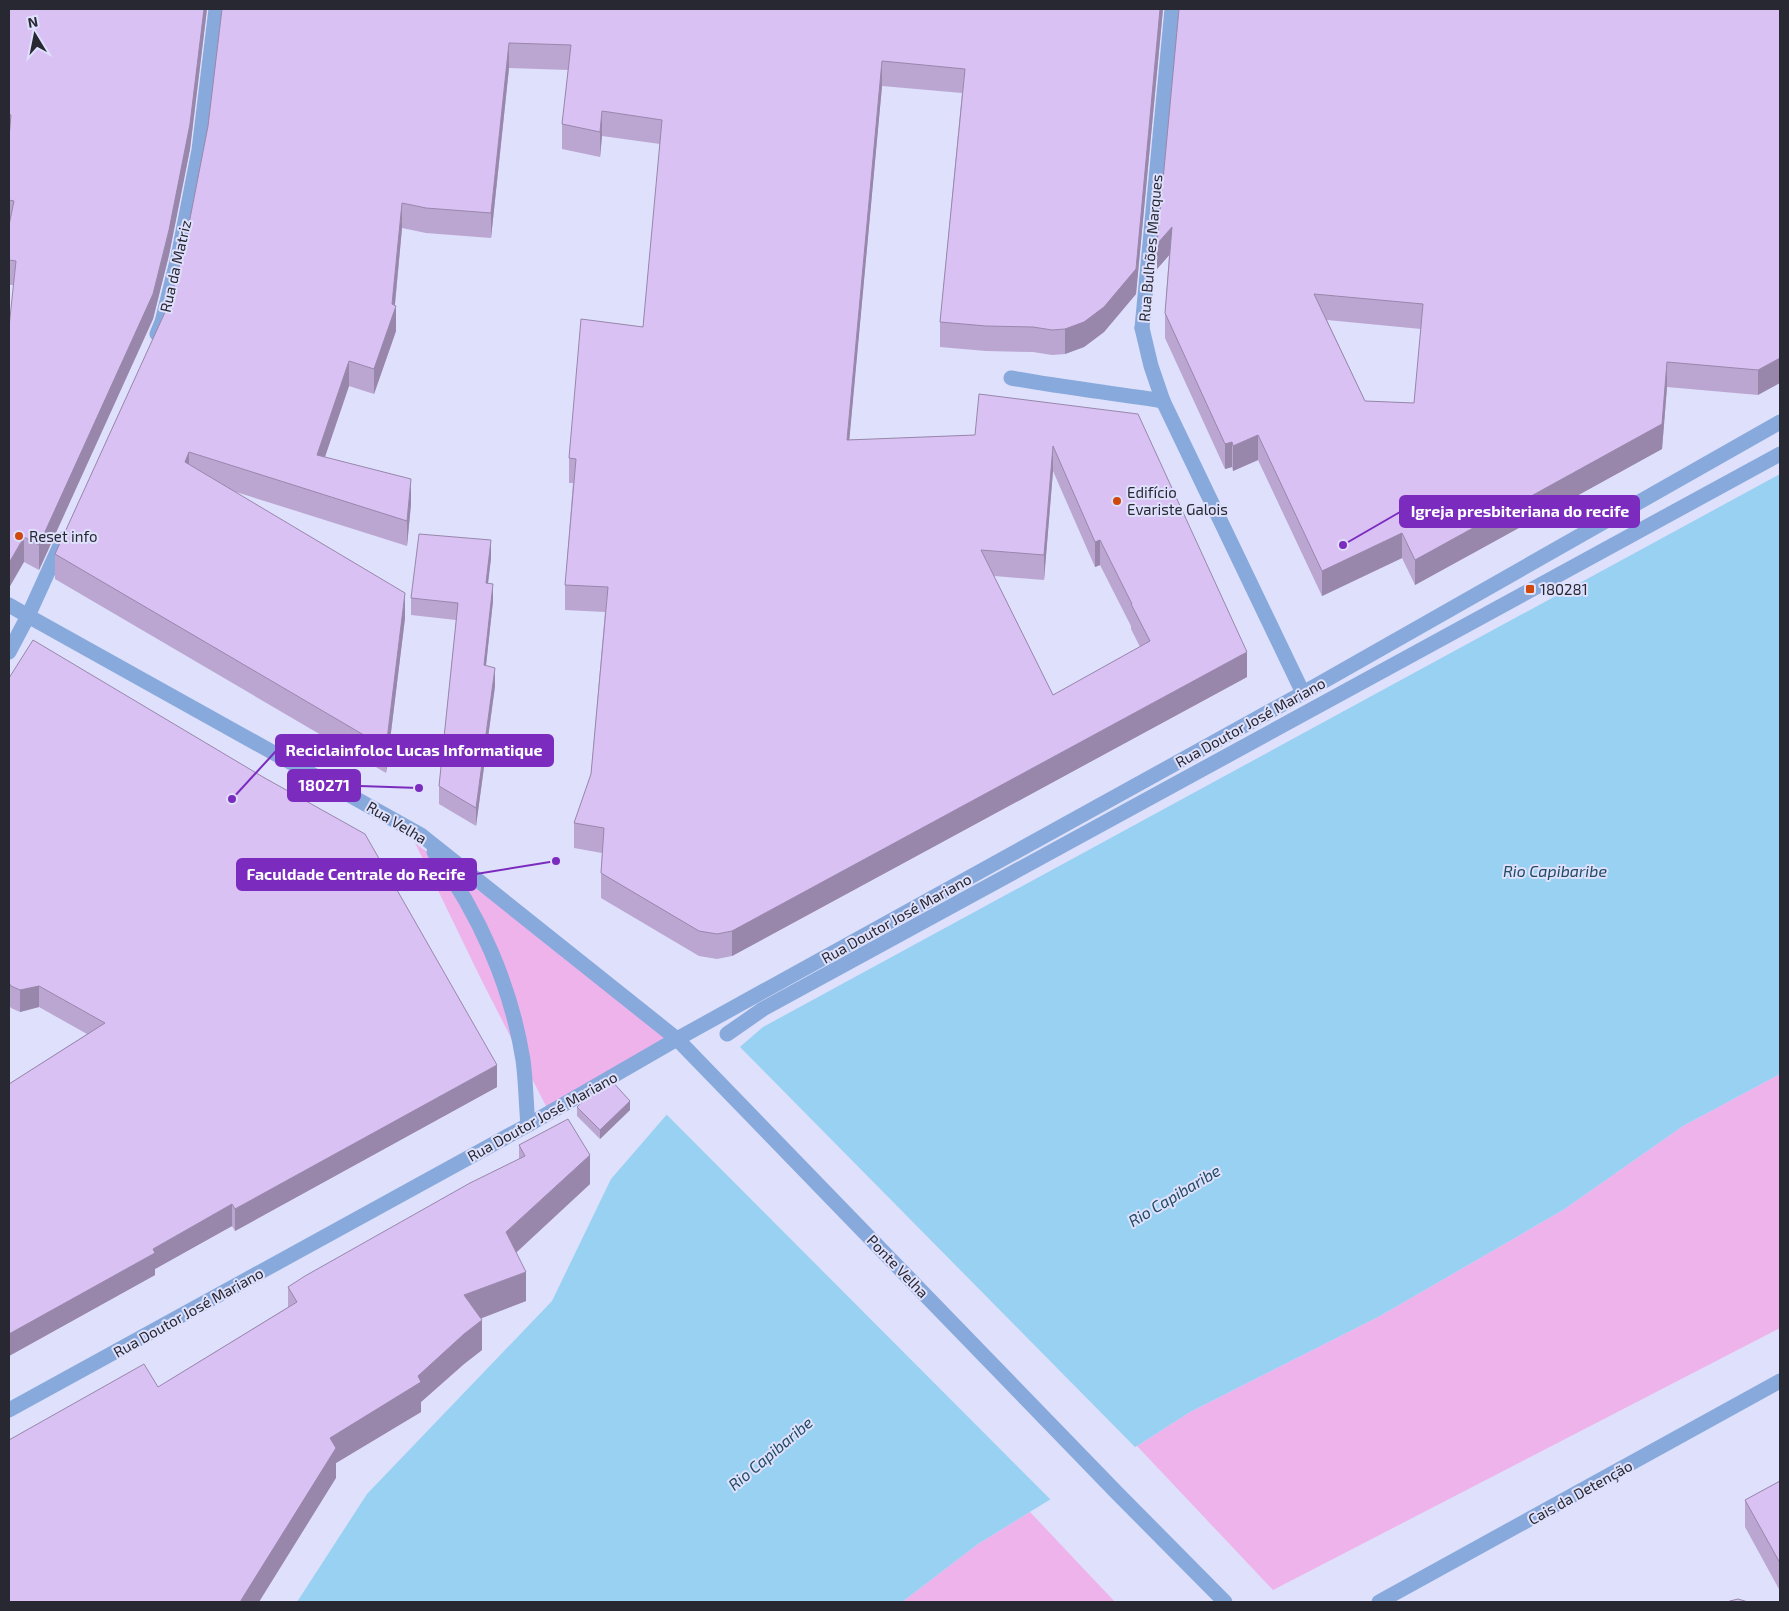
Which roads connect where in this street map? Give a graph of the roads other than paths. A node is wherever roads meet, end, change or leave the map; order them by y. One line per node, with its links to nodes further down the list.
1 (216, 9): 3 (street, Rua da Matriz)
2 (1172, 9): 5 (street, Rua Bulhões Marques)
3 (150, 349)
4 (1011, 378): 5 (street)
5 (1163, 402): 12 (street, Rua Bulhões Marques)
6 (1780, 422): 12 (street, Rua Doutor José Mariano)
7 (1780, 454): 14 (street)
8 (68, 527): 10 (street)
9 (9, 605): 10 (street, Rua Velha)
10 (28, 616): 11 (street); 13 (street, Rua Velha)
11 (9, 652)
12 (1303, 693): 15 (street, Rua Doutor José Mariano)
13 (421, 835): 15 (street, Rua Velha); 16 (street)
14 (727, 1034)
15 (677, 1039): 16 (street, Rua Doutor José Mariano); 19 (street, Ponte Velha)
16 (528, 1125): 18 (street, Rua Doutor José Mariano)
17 (1780, 1381): 20 (street, Cais da Detenção)
18 (9, 1410)
19 (1225, 1602)
20 (1379, 1602)

